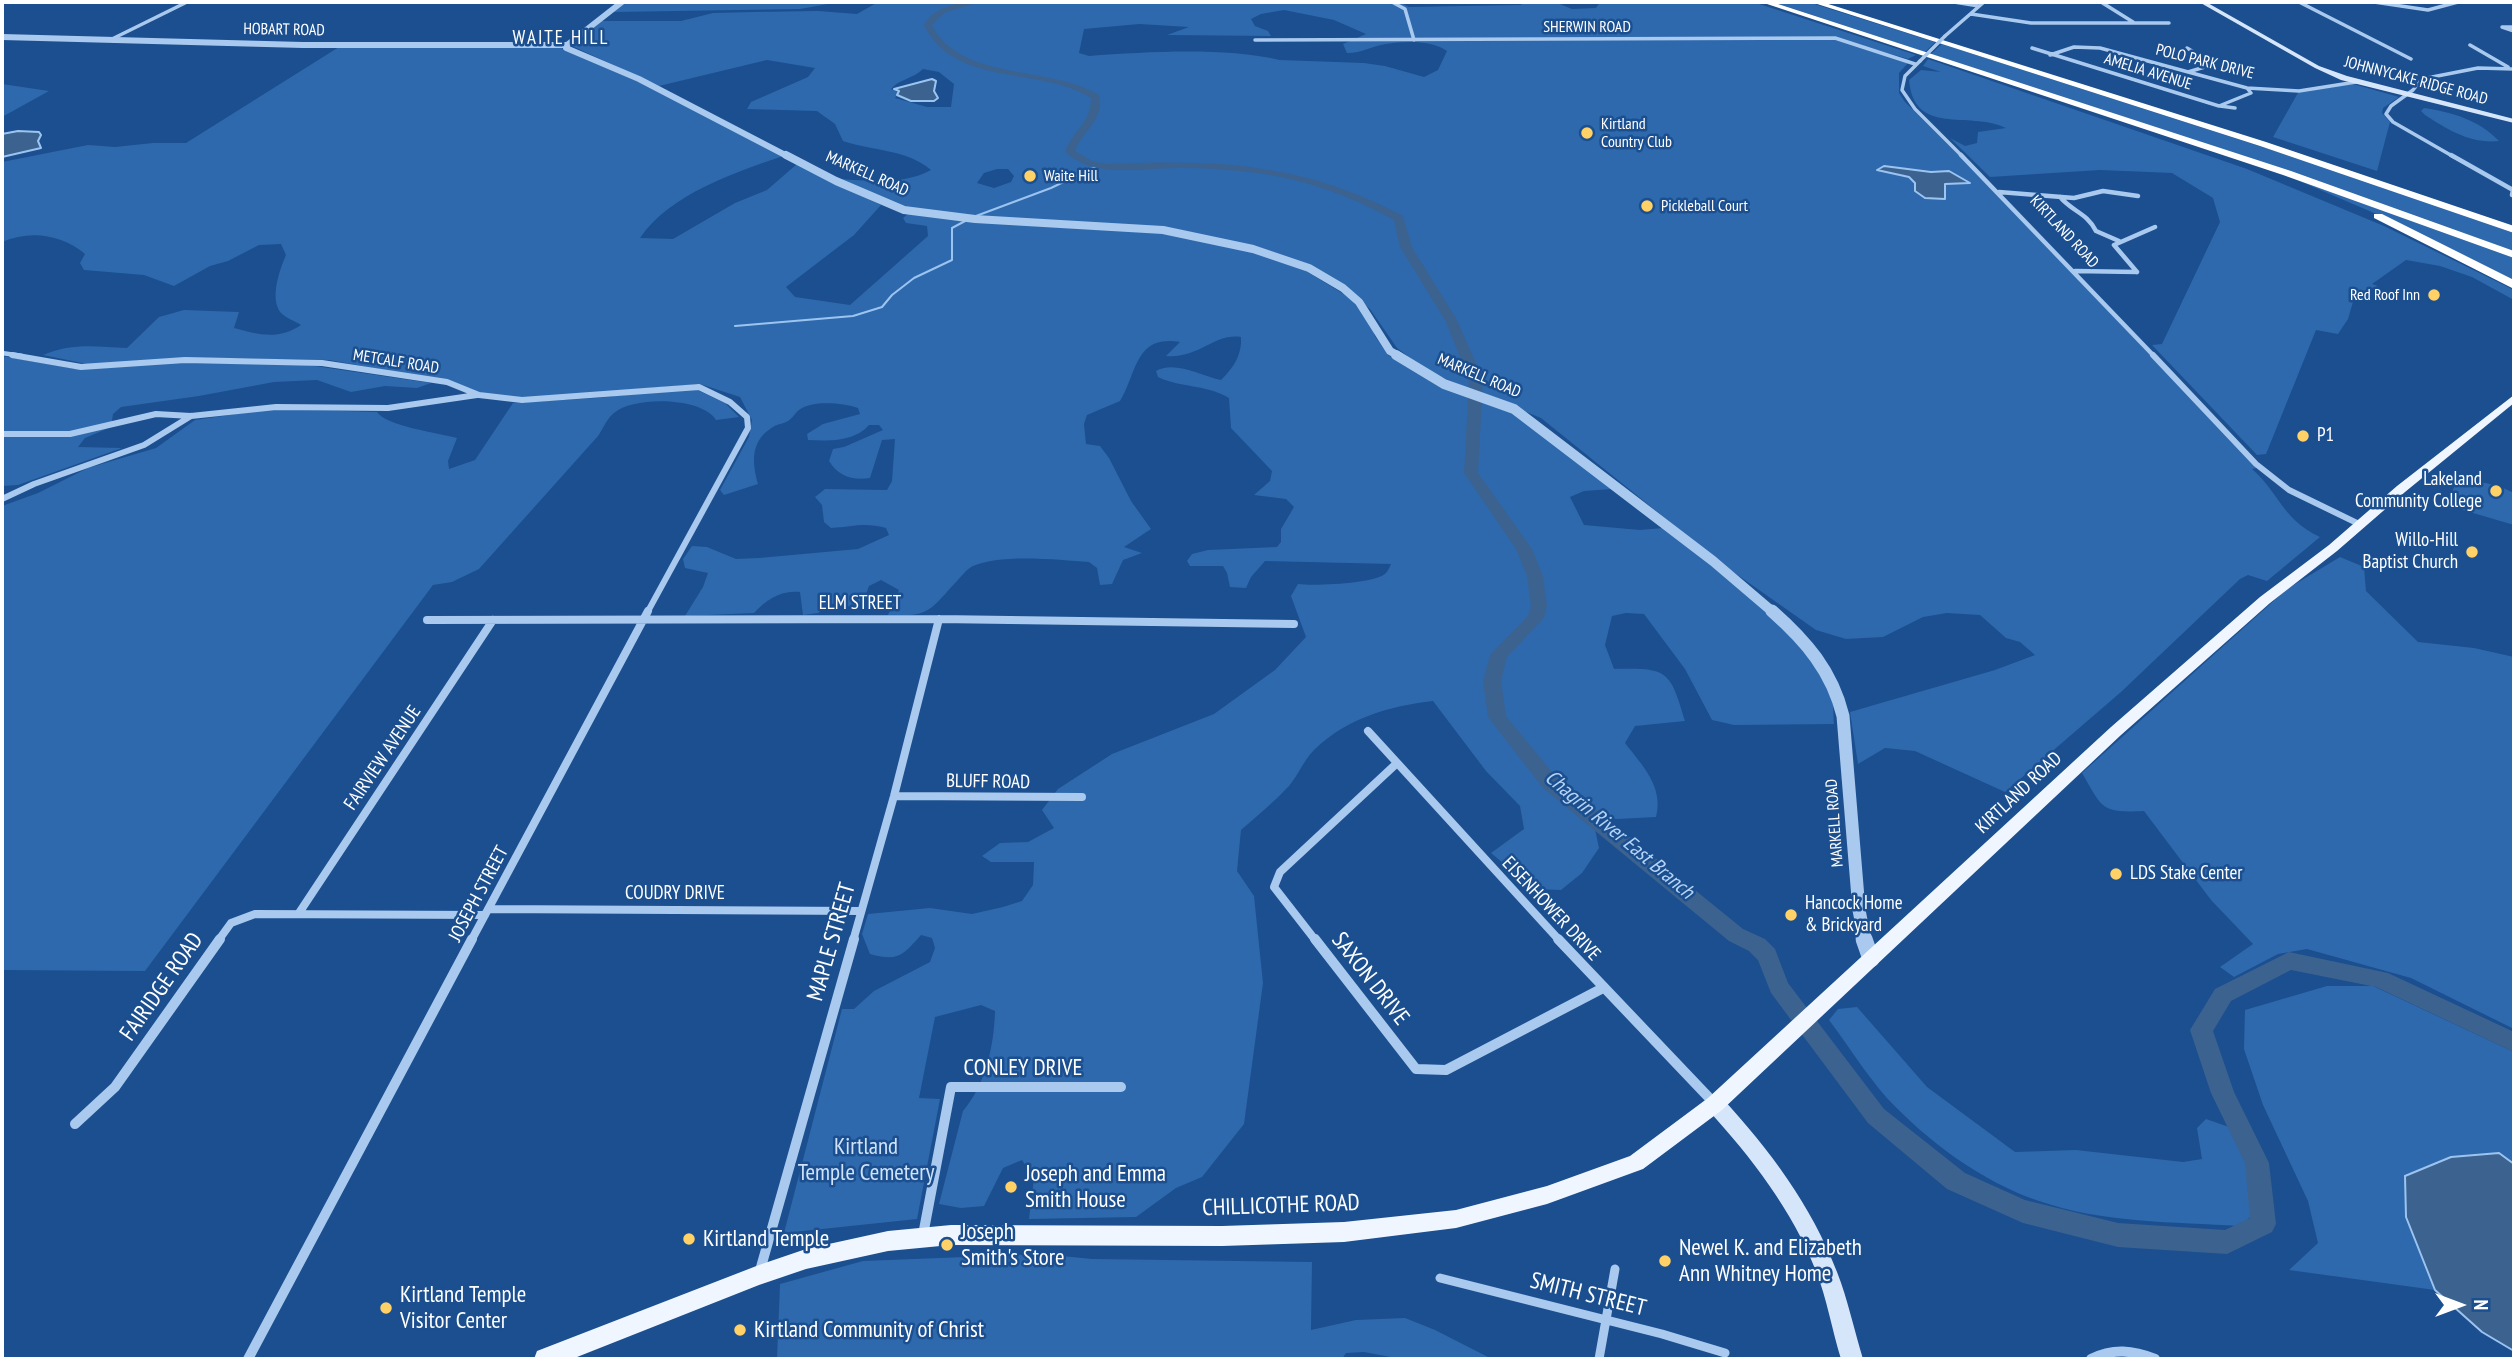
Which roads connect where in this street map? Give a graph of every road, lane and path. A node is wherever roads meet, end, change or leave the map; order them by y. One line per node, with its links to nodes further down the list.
1 (187, 2): 22 (street)
2 (622, 2): 24 (street)
3 (1392, 2): 21 (street)
4 (1765, 2): 37 (highway)
5 (1815, 2): 38 (highway)
6 (1954, 2): 13 (street)
7 (1984, 2): 13 (street, KIRTLAND ROAD)
8 (2101, 2): 17 (street)
9 (2202, 2): 32 (main road, JOHNNYCAKE RIDGE ROAD)
10 (2300, 2): 28 (street)
11 (2374, 2): 14 (street)
12 (2458, 2): 14 (street)
13 (1979, 6): 15 (street, KIRTLAND ROAD)
14 (2406, 9): 16 (street)
15 (1971, 14): 17 (street); 29 (street, KIRTLAND ROAD, bridge)
16 (2408, 16)
17 (2133, 22): 18 (street)
18 (2169, 23)
19 (2, 37): 22 (street, HOBART ROAD)
20 (1255, 40): 21 (street, SHERWIN ROAD)
21 (1414, 40): 29 (street, SHERWIN ROAD)
22 (107, 41): 24 (street, HOBART ROAD)
23 (2470, 44): 30 (street)
24 (567, 45): 44 (street, MARKELL ROAD)
25 (2032, 48): 27 (street, AMELIA AVENUE)
26 (2187, 48): 31 (street)
27 (2050, 55): 31 (street, POLO PARK DRIVE); 35 (street, AMELIA AVENUE)
28 (2411, 59)
29 (1917, 62): 40 (street, KIRTLAND ROAD)
30 (2513, 69): 34 (street)
31 (2188, 72): 33 (street, POLO PARK DRIVE)
32 (2356, 82): 33 (street, POLO PARK DRIVE); 34 (main road, JOHNNYCAKE RIDGE ROAD)
33 (2247, 88): 35 (street)
34 (2405, 96): 39 (main road, JOHNNYCAKE RIDGE ROAD); 41 (street)
35 (2219, 106): 36 (street, AMELIA AVENUE)
36 (2235, 108)
37 (2110, 115): 50 (highway); 52 (highway)
38 (2192, 121): 46 (highway); 48 (highway)
39 (2514, 121)
40 (1999, 192): 43 (street); 51 (street, KIRTLAND ROAD)
41 (2512, 195)
42 (2138, 196): 43 (street)
43 (2060, 197): 49 (street)
44 (964, 218): 45 (street, MARKELL ROAD)
45 (975, 219): 55 (street, MARKELL ROAD)
46 (2514, 219)
47 (2155, 227): 49 (street)
48 (2514, 230)
49 (2119, 241): 51 (street)
50 (2514, 255)
51 (2075, 271): 61 (street, KIRTLAND ROAD)
52 (2514, 285)
53 (2, 353): 54 (street, METCALF ROAD)
54 (478, 395): 57 (street); 59 (street, METCALF ROAD)
55 (1490, 398): 74 (street, MARKELL ROAD)
56 (2514, 398): 61 (main road, KIRTLAND ROAD)
57 (191, 416): 58 (street); 60 (street)
58 (2, 434)
59 (740, 445): 65 (street, JOSEPH STREET)
60 (2, 499)
61 (2359, 524): 74 (main road, KIRTLAND ROAD)
62 (427, 620): 63 (street, ELM STREET)
63 (493, 620): 65 (street, ELM STREET); 73 (street, FAIRVIEW AVENUE)
64 (939, 620): 65 (street, ELM STREET); 66 (street, ELM STREET); 69 (street, MAPLE STREET)
65 (642, 622): 72 (street, JOSEPH STREET)
66 (1294, 624)
67 (1368, 731): 68 (street, EISENHOWER DRIVE)
68 (1396, 764): 75 (street, EISENHOWER DRIVE); 75 (street, SAXON DRIVE)
69 (894, 796): 70 (street, BLUFF ROAD); 71 (street, MAPLE STREET)
70 (1082, 797)
71 (861, 911): 72 (street, COUDRY DRIVE); 81 (street, MAPLE STREET)
72 (487, 912): 73 (street, COUDRY DRIVE); 85 (street, JOSEPH STREET)
73 (299, 913): 78 (street, FAIRIDGE ROAD)
74 (1871, 959): 77 (main road, KIRTLAND ROAD)
75 (1603, 988): 77 (street, EISENHOWER DRIVE)
76 (1121, 1087): 79 (street, CONLEY DRIVE)
77 (1715, 1104): 79 (main road, CHILLICOTHE ROAD); 88 (main road)
78 (75, 1124)
79 (922, 1237): 81 (main road, CHILLICOTHE ROAD)
80 (1615, 1269): 83 (street)
81 (759, 1275): 86 (main road, CHILLICOTHE ROAD)
82 (1440, 1278): 83 (street, SMITH STREET)
83 (1606, 1319): 84 (street, SMITH STREET); 87 (street)
84 (1725, 1353)
85 (248, 1359)
86 (545, 1359)
87 (1599, 1359)
88 (1853, 1359)
89 (2091, 1359): 90 (street)
90 (2155, 1359)

